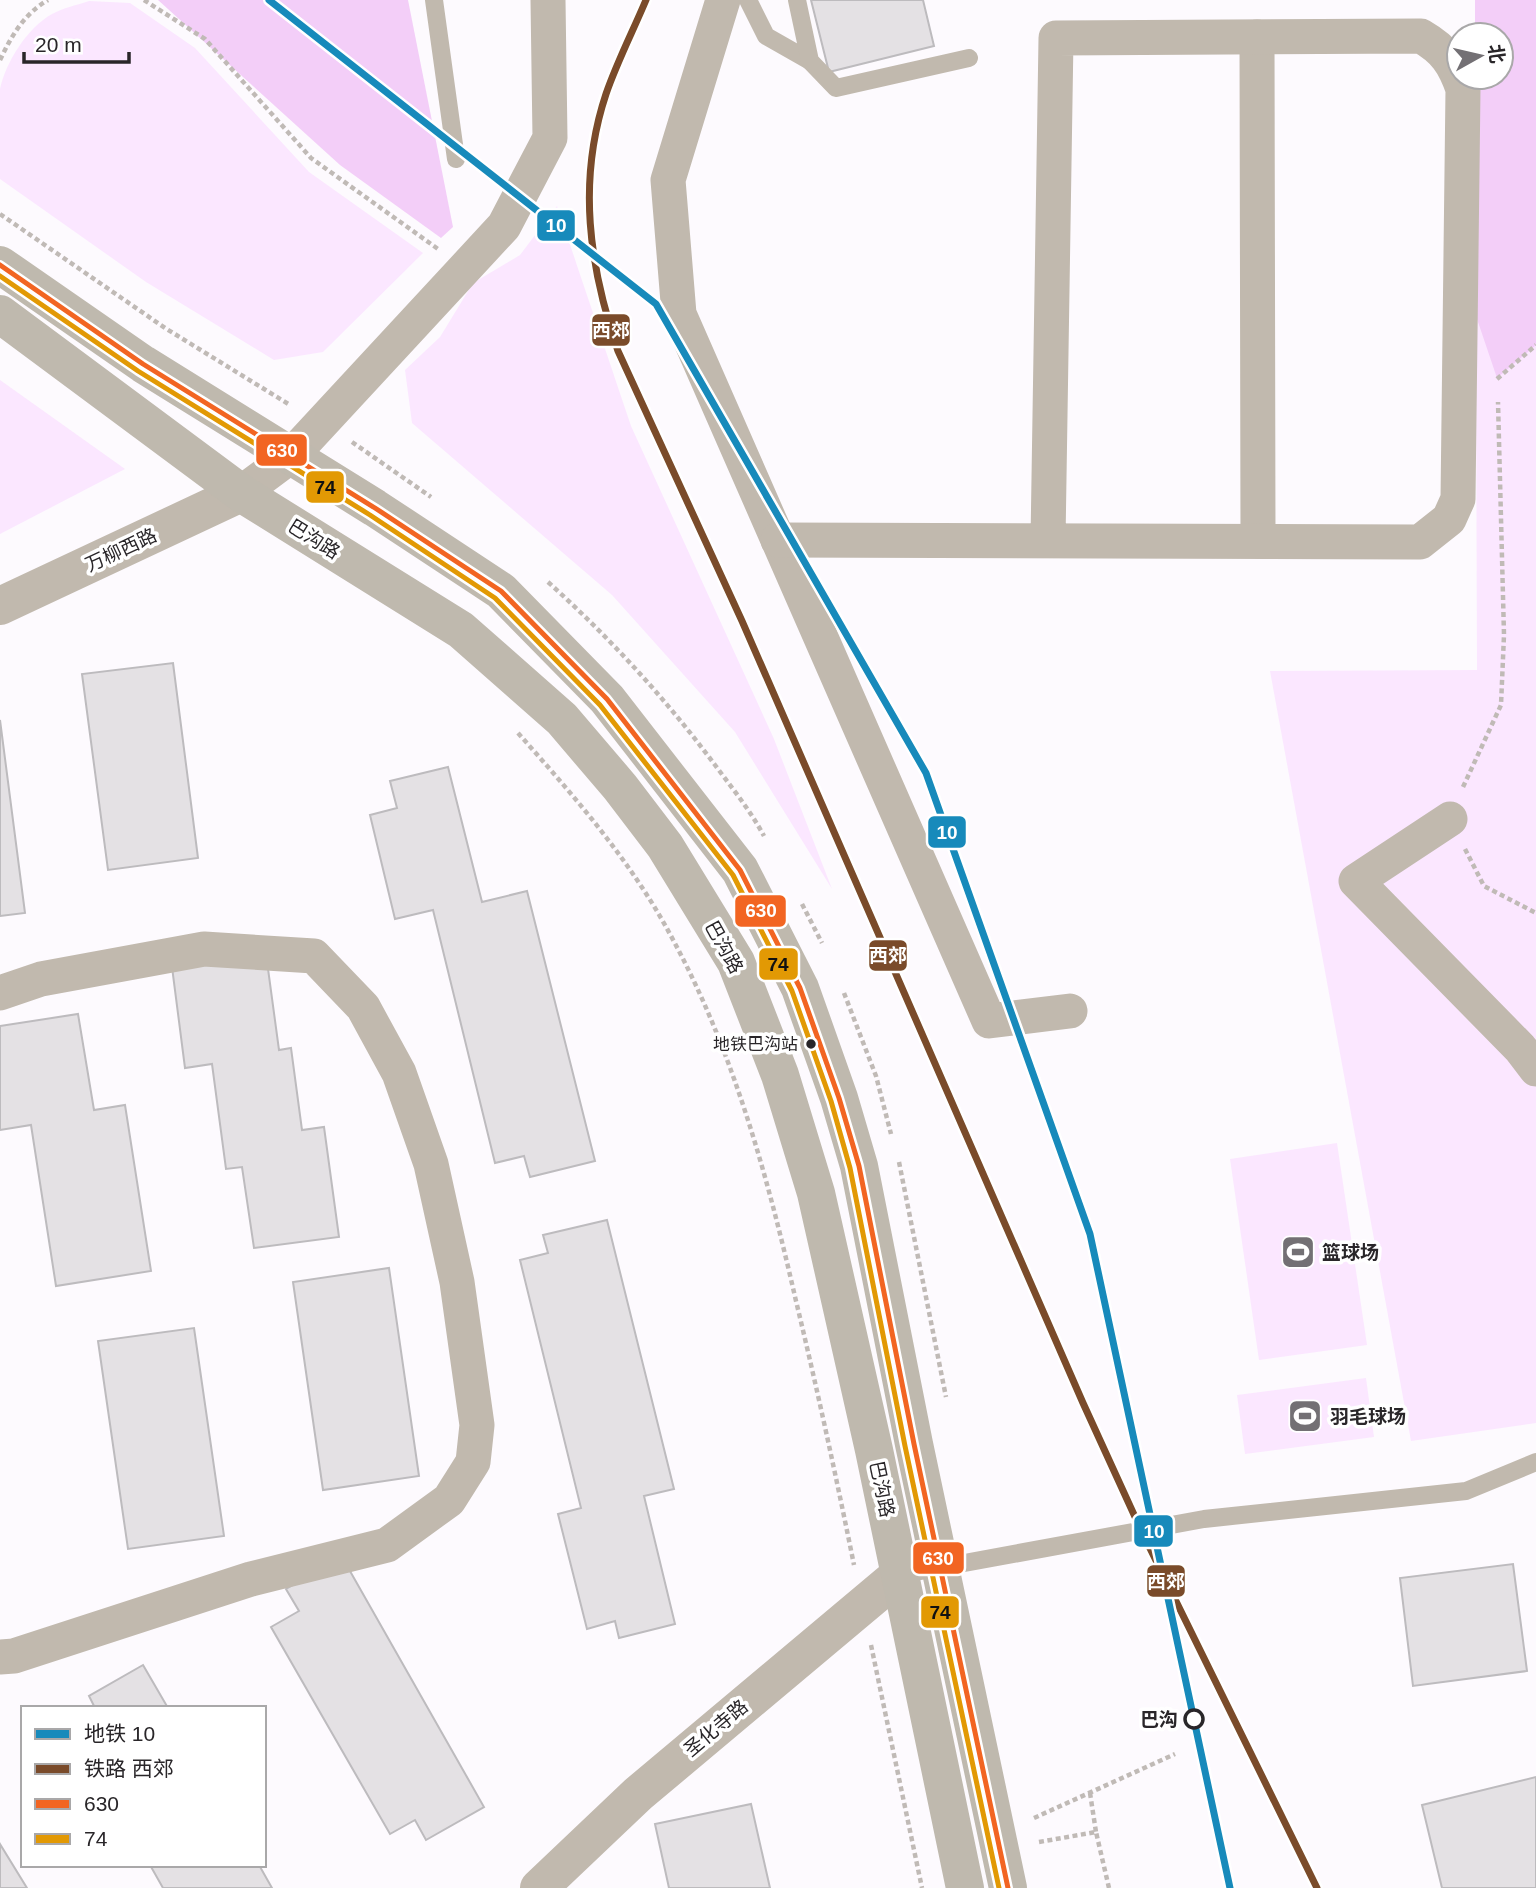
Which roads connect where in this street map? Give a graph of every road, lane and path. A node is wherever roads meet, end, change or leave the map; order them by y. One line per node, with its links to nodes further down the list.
1 (48, 0): 10 (path)
2 (144, 0): 14 (path)
3 (433, 0): 12 (lane)
4 (548, 0): 14 (street)
5 (723, 0): 19 (street)
6 (748, 0): 11 (lane)
7 (797, 0): 11 (lane)
8 (1257, 37): 20 (street); 21 (street); 21 (street)
9 (969, 58): 11 (lane)
10 (0, 60)
11 (810, 61)
12 (456, 159)
13 (0, 265): 17 (main road)
14 (465, 268): 17 (street)
15 (0, 314): 18 (main road, 巴沟路)
16 (1536, 345): 24 (path)
17 (291, 456): 18 (street); 30 (main road)
18 (241, 493): 22 (street, 万柳西路); 31 (main road, 巴沟路)
19 (778, 540): 20 (street); 27 (street)
20 (1048, 541): 21 (street)
21 (1258, 541)
22 (0, 606)
23 (516, 732): 32 (path)
24 (1450, 819): 25 (path); 28 (street)
25 (1536, 914)
26 (0, 993): 33 (street)
27 (1070, 1011)
28 (1536, 1069)
29 (1536, 1462): 30 (lane)
30 (940, 1568): 31 (lane); 42 (main road)
31 (900, 1575): 32 (street, 圣化寺路); 41 (main road, 巴沟路)
32 (862, 1606): 39 (street, 圣化寺路); 40 (path)
33 (0, 1657)
34 (1175, 1754): 35 (path)
35 (1090, 1793): 36 (path); 37 (path)
36 (1034, 1818)
37 (1096, 1832): 38 (path); 43 (path)
38 (1039, 1842)
39 (539, 1888)
40 (922, 1888)
41 (965, 1888)
42 (1008, 1888)
43 (1109, 1888)

